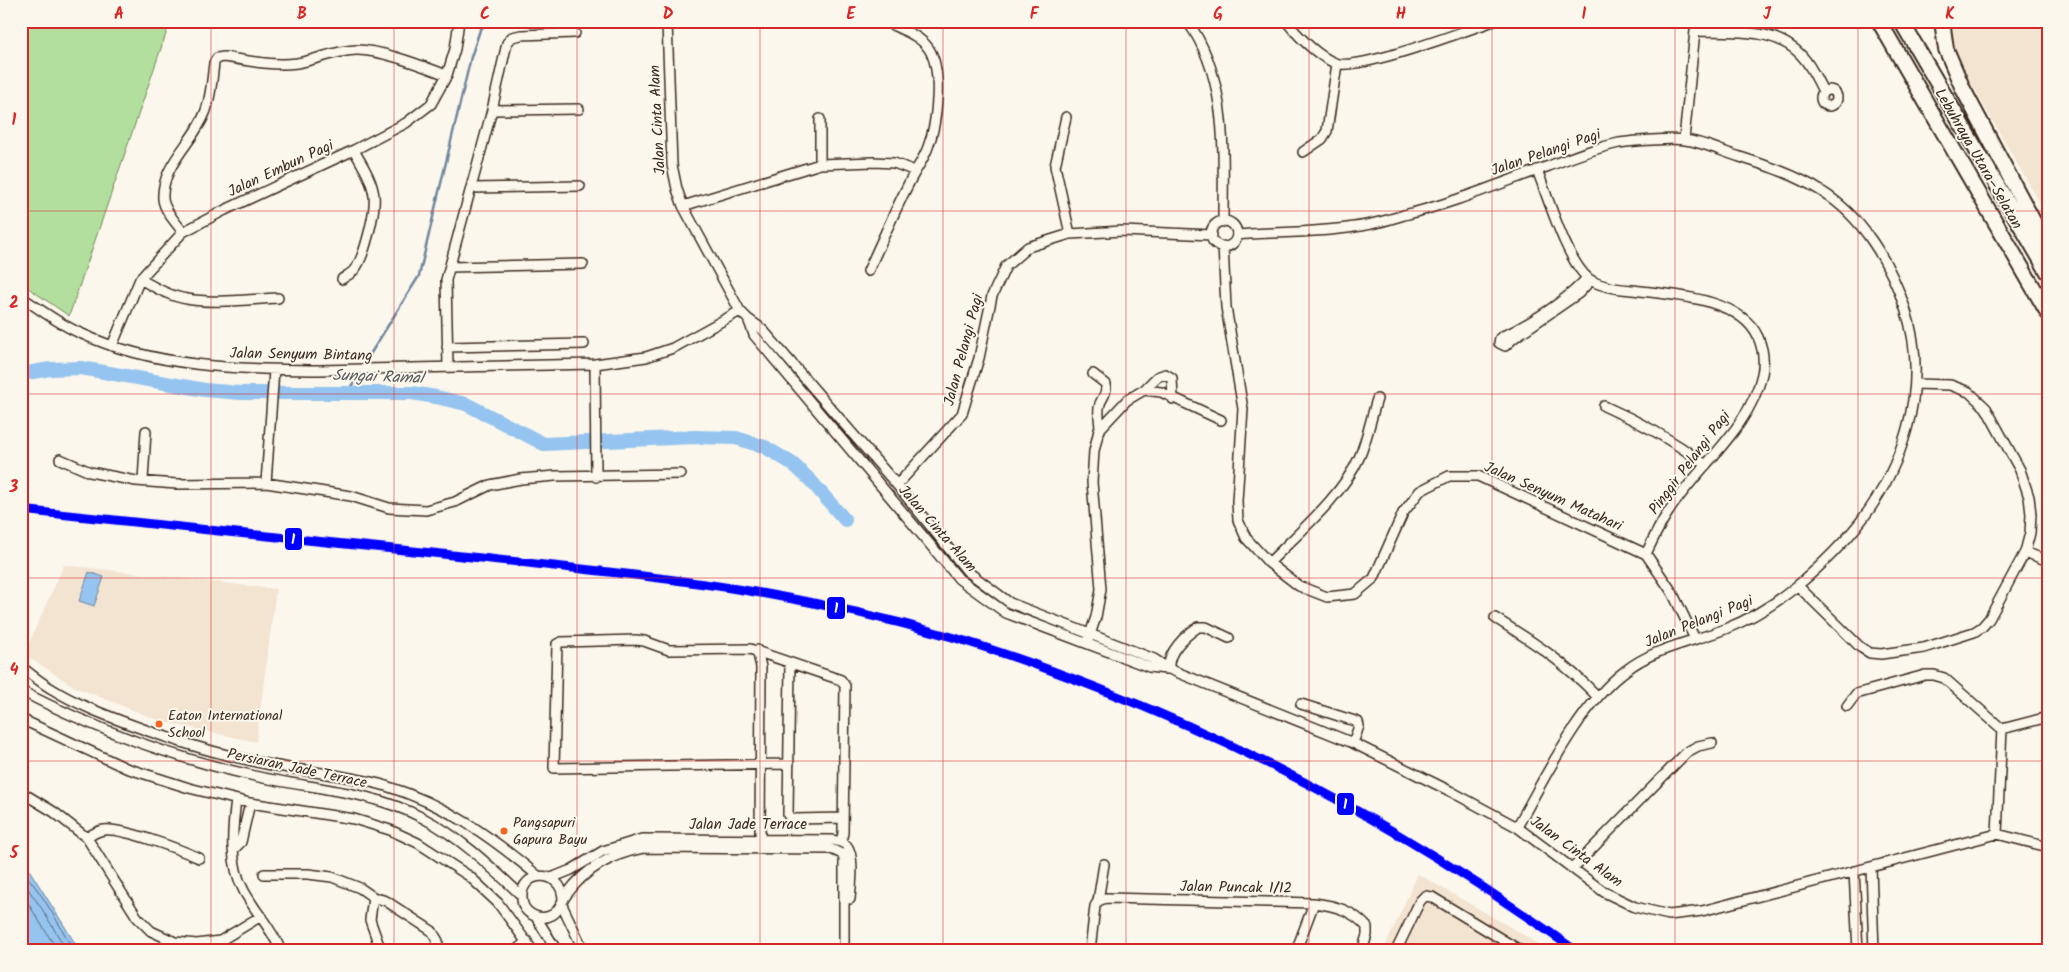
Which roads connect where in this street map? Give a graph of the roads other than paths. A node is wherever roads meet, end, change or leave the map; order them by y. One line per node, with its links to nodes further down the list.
1 (459, 21): 15 (street, Jalan Embun Pagi)
2 (667, 21): 29 (street, Jalan Cinta Alam)
3 (884, 21): 26 (street)
4 (1187, 21): 30 (street)
5 (1286, 21): 13 (street)
6 (1494, 21): 13 (street)
7 (1874, 21): 14 (highway)
8 (1879, 21): 14 (highway, Lebuhraya Utara–Selatan)
9 (1901, 21): 40 (highway, Lebuhraya Utara–Selatan)
10 (1942, 21): 36 (highway)
11 (1696, 26): 16 (street); 21 (street)
12 (575, 33): 18 (street)
13 (1337, 64): 23 (street)
14 (1910, 73): 47 (highway, Lebuhraya Utara–Selatan)
15 (447, 75): 22 (street, Jalan Embun Pagi); 31 (street)
16 (1824, 91)
17 (579, 109): 18 (street)
18 (492, 110): 28 (street)
19 (1066, 118): 32 (street)
20 (820, 119): 24 (street)
21 (1684, 139): 25 (street, Jalan Pelangi Pagi); 56 (street, Jalan Pelangi Pagi)
22 (354, 150): 31 (street, Jalan Embun Pagi); 42 (street)
23 (1303, 152)
24 (820, 164): 26 (street); 29 (street)
25 (1538, 170): 33 (street, Jalan Pelangi Pagi); 43 (street)
26 (915, 171): 39 (street)
27 (580, 186): 28 (street)
28 (473, 188): 38 (street)
29 (683, 206): 46 (street, Jalan Cinta Alam)
30 (1223, 222): 33 (street); 34 (street)
31 (183, 232): 41 (street, Jalan Embun Pagi)
32 (1070, 234): 34 (street, Jalan Pelangi Pagi); 70 (street, Jalan Pelangi Pagi)
33 (1237, 234): 35 (street)
34 (1212, 235): 35 (street)
35 (1223, 246): 74 (street, Jalan Senyum Matahari)
36 (2048, 249)
37 (583, 264): 38 (street)
38 (450, 267): 51 (street)
39 (868, 271)
40 (2048, 272)
41 (140, 279): 45 (street); 50 (street, Jalan Embun Pagi)
42 (342, 279)
43 (1589, 279): 43 (street); 65 (street, Pinggir Pelangi Pagi)
44 (21, 297): 50 (street, Jalan Senyum Bintang)
45 (278, 298)
46 (740, 311): 48 (street, Jalan Cinta Alam); 52 (street, Jalan Senyum Bintang)
47 (2048, 313)
48 (748, 319): 70 (street, Jalan Cinta Alam); 80 (street, Jalan Cinta Alam)
49 (584, 344): 51 (street)
50 (112, 346): 54 (street, Jalan Senyum Bintang)
51 (447, 347): 53 (street)
52 (595, 364): 53 (street, Jalan Senyum Bintang); 66 (street)
53 (448, 368): 54 (street, Jalan Senyum Bintang)
54 (274, 370): 69 (street)
55 (1093, 374): 62 (street)
56 (1915, 384): 71 (street); 75 (street, Jalan Pelangi Pagi)
57 (1144, 390): 58 (street); 58 (street); 62 (street)
58 (1173, 399): 61 (street)
59 (1377, 399): 74 (street)
60 (1604, 406): 65 (street)
61 (1221, 420)
62 (1100, 430): 77 (street)
63 (146, 431): 68 (street)
64 (60, 460): 68 (street)
65 (1706, 465): 72 (street, Pinggir Pelangi Pagi)
66 (596, 474): 67 (street); 69 (street)
67 (681, 474)
68 (142, 481): 69 (street)
69 (266, 482)
70 (897, 485): 77 (street, Jalan Cinta Alam)
71 (2025, 552): 73 (street); 75 (street)
72 (1646, 554): 74 (street, Jalan Senyum Matahari); 79 (street)
73 (2048, 560)
74 (1269, 563)
75 (1798, 586): 79 (street, Jalan Pelangi Pagi)
76 (1495, 618): 86 (street)
77 (1090, 634): 80 (street); 84 (street, Jalan Cinta Alam)
78 (1229, 638): 84 (street)
79 (1695, 639): 86 (street, Jalan Pelangi Pagi)
80 (1086, 644): 84 (street, Jalan Cinta Alam)
81 (757, 650): 82 (street); 94 (street); 94 (street)
82 (790, 663): 95 (street); 99 (street)
83 (21, 667): 115 (street, Persiaran Jade Terrace)
84 (1169, 669): 92 (street, Jalan Cinta Alam)
85 (21, 691): 117 (street, Persiaran Jade Terrace)
86 (1597, 696): 100 (street, Jalan Pelangi Pagi)
87 (1301, 704): 92 (street)
88 (1847, 706): 91 (street)
89 (2048, 717): 91 (street)
90 (21, 719): 97 (street)
91 (2002, 729): 101 (street)
92 (1353, 742): 100 (street, Jalan Cinta Alam)
93 (1712, 743): 112 (street)
94 (761, 764): 95 (street); 103 (street)
95 (789, 764): 99 (street)
96 (21, 792): 102 (street)
97 (236, 800): 98 (street); 106 (street)
98 (250, 803): 106 (street); 124 (street)
99 (843, 818): 104 (street)
100 (1517, 827): 112 (street, Jalan Cinta Alam)
101 (1997, 834): 105 (street, Jalan Cinta Alam); 111 (street, Jalan Cinta Alam)
102 (87, 838): 109 (street); 122 (street)
103 (760, 839): 104 (street, Jalan Jade Terrace); 107 (street); 108 (street); 116 (street, Jalan Jade Terrace)
104 (841, 842): 133 (street)
105 (2048, 847)
106 (234, 848): 122 (street)
107 (747, 849): 108 (street, Jalan Jade Terrace); 120 (street, Jalan Jade Terrace)
108 (770, 849): 132 (street, Jalan Jade Terrace)
109 (198, 858)
110 (1104, 864): 119 (street)
111 (1871, 867): 113 (street, Jalan Cinta Alam); 140 (street)
112 (1573, 868): 113 (street, Jalan Cinta Alam)
113 (1854, 871): 139 (street)
114 (264, 874): 118 (street)
115 (538, 876): 116 (street); 117 (street)
116 (551, 878): 120 (street)
117 (521, 895): 123 (street)
118 (373, 897): 126 (street); 127 (street)
119 (1098, 901): 121 (street, Jalan Puncak 1/12); 134 (street)
120 (562, 902): 123 (street); 131 (street)
121 (1314, 903): 135 (street); 136 (street, Jalan Puncak 1/12)
122 (262, 916): 125 (street)
123 (536, 916): 130 (street)
124 (527, 941): 128 (street); 129 (street)
125 (281, 951)
126 (382, 951)
127 (430, 951)
128 (515, 951)
129 (533, 951)
130 (557, 951)
131 (584, 951)
132 (844, 951)
133 (850, 951)
134 (1090, 951)
135 (1296, 951)
136 (1362, 951)
137 (1396, 951): 138 (street)
138 (1522, 951)
139 (1858, 951)
140 (1874, 951)

